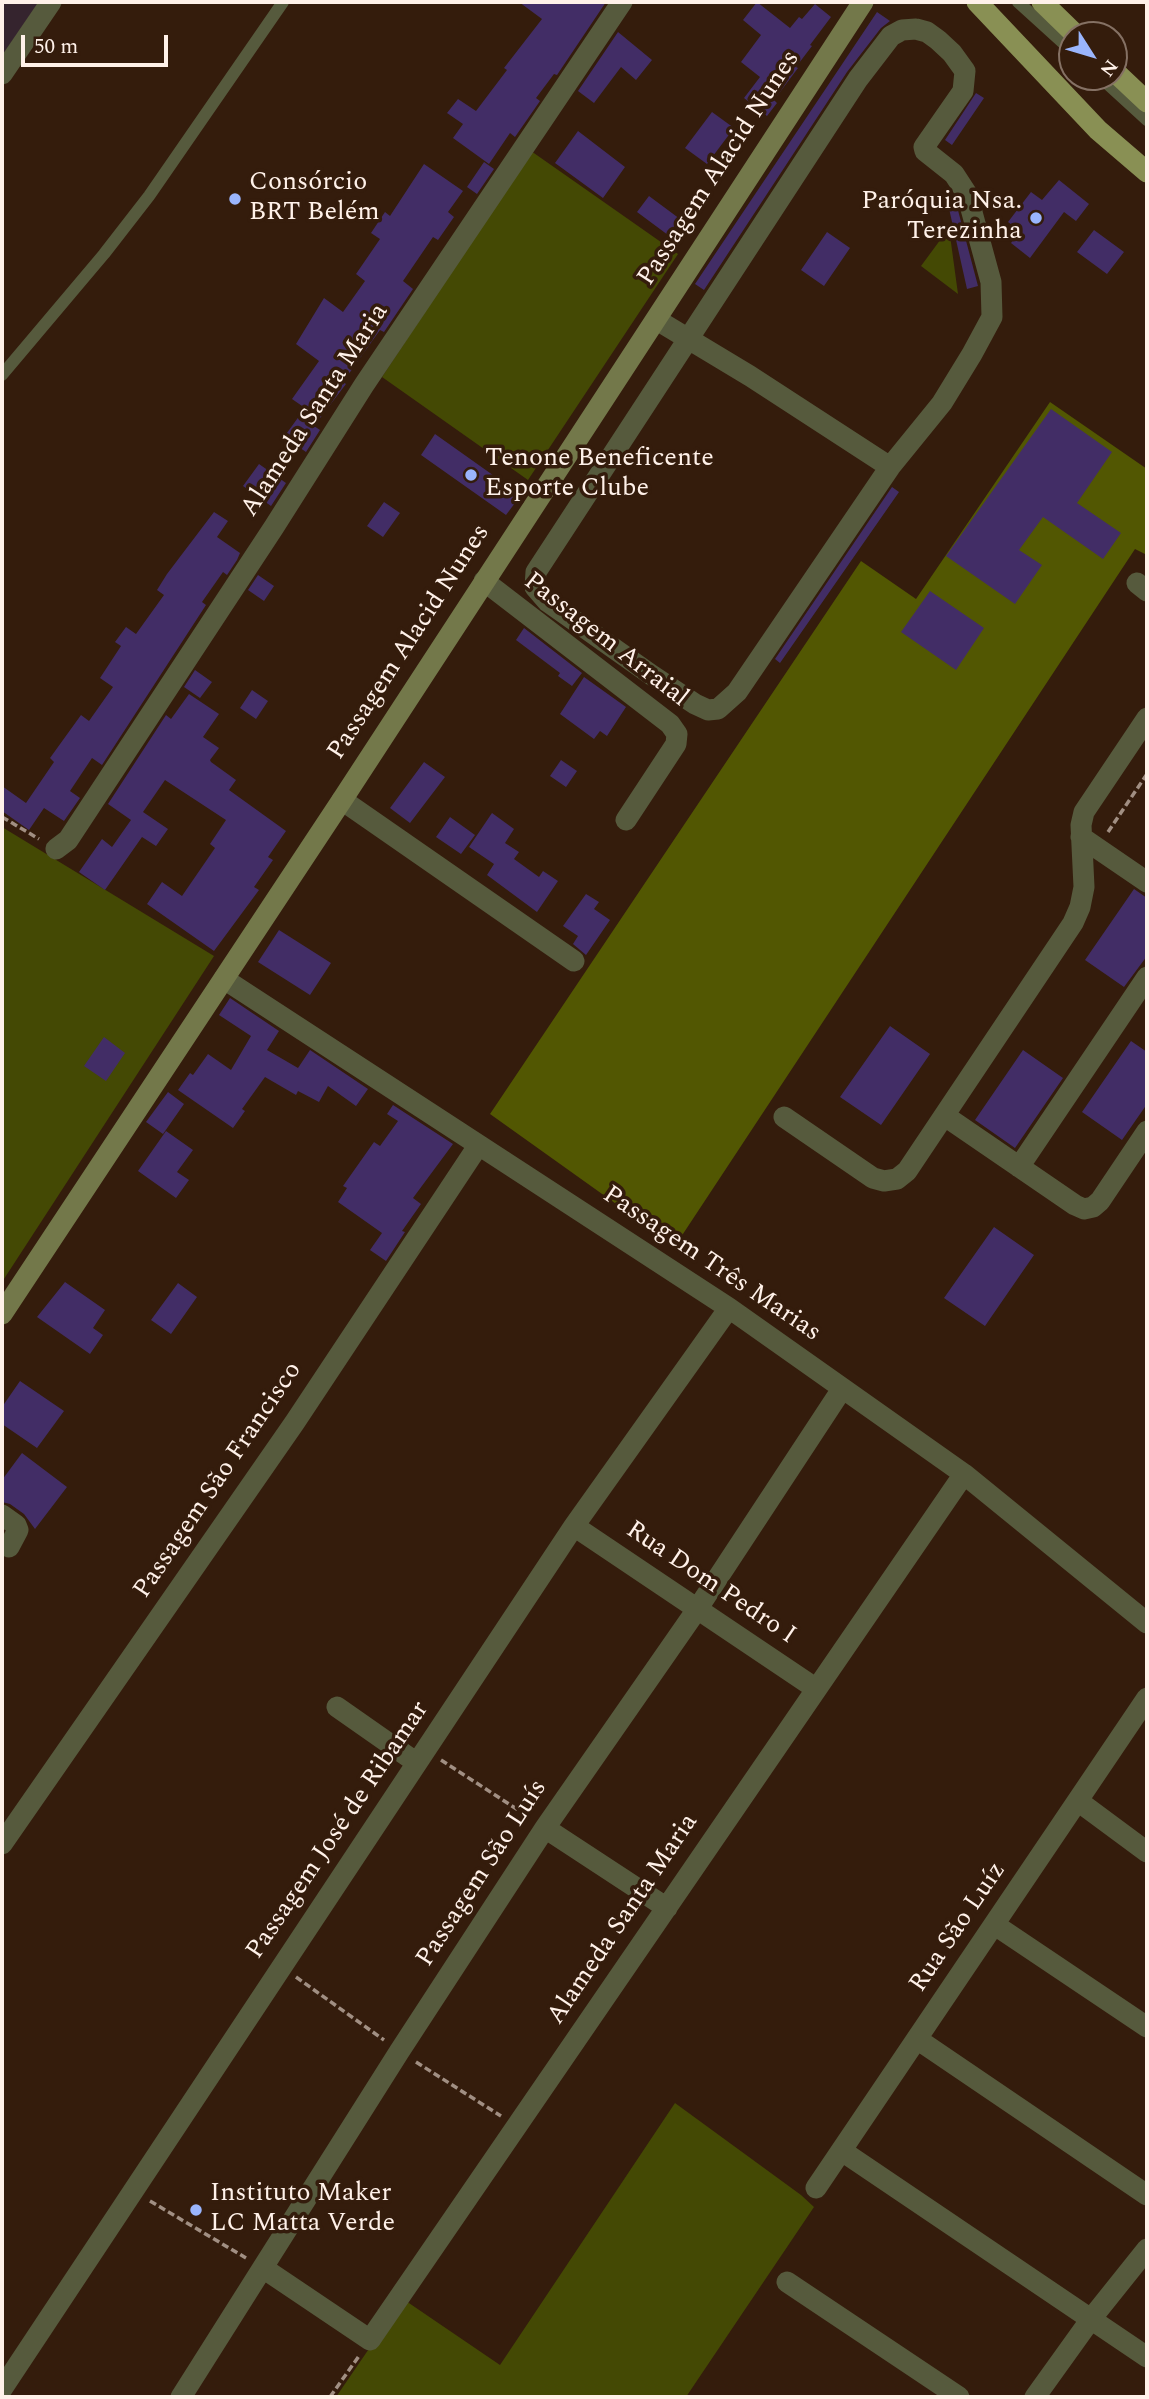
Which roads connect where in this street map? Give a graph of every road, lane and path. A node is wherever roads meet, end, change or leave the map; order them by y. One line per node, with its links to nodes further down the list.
1 (51, 2): 10 (street)
2 (283, 2): 18 (lane)
3 (622, 2): 28 (street, Alameda Santa Maria)
4 (863, 2): 16 (main road, Passagem Alacid Nunes)
5 (976, 2): 15 (main road)
6 (1018, 2): 9 (lane)
7 (1042, 2): 8 (main road)
8 (1062, 21)
9 (1058, 38)
10 (2, 75)
11 (1128, 84): 13 (main road)
12 (1115, 91): 14 (lane)
13 (1147, 102)
14 (1147, 120)
15 (1147, 172)
16 (657, 320): 17 (street); 20 (main road, Passagem Alacid Nunes)
17 (689, 340): 19 (street); 19 (street); 19 (street)
18 (2, 375)
19 (890, 467)
20 (484, 581): 23 (main road, Passagem Alacid Nunes); 25 (street, Passagem Arraial)
21 (1147, 718): 27 (street)
22 (1147, 775): 26 (path)
23 (342, 800): 30 (street); 32 (main road, Passagem Alacid Nunes)
24 (2, 817): 28 (path)
25 (626, 820)
26 (1107, 834)
27 (1081, 836): 29 (street); 33 (street)
28 (56, 849)
29 (1147, 882)
30 (574, 961)
31 (1147, 977): 37 (street)
32 (224, 979): 36 (street, Passagem Três Marias); 39 (main road, Passagem Alacid Nunes)
33 (945, 1116): 34 (street); 37 (street)
34 (784, 1117)
35 (1147, 1131): 37 (street)
36 (478, 1146): 38 (street, Passagem Três Marias); 53 (street, Passagem São Francisco)
37 (1019, 1167)
38 (729, 1308): 40 (street, Passagem Três Marias); 43 (street, Passagem José de Ribamar)
39 (2, 1314)
40 (842, 1389): 41 (street, Passagem Três Marias); 45 (street, Passagem São Luís)
41 (964, 1474): 46 (street, Passagem Três Marias); 47 (street, Alameda Santa Maria)
42 (2, 1515): 44 (street)
43 (574, 1526): 45 (street, Rua Dom Pedro I); 50 (street, Passagem José de Ribamar)
44 (9, 1547)
45 (698, 1608): 47 (street, Rua Dom Pedro I); 52 (street, Passagem São Luís)
46 (1147, 1623)
47 (816, 1688): 55 (street, Alameda Santa Maria)
48 (1147, 1698): 51 (street, Rua São Luíz)
49 (337, 1707): 50 (street)
50 (421, 1756): 52 (path); 61 (street, Passagem José de Ribamar)
51 (1078, 1801): 54 (street); 56 (street, Rua São Luíz)
52 (545, 1828): 55 (street); 64 (street, Passagem São Luís)
53 (2, 1844)
54 (1147, 1852)
55 (667, 1908): 67 (street, Alameda Santa Maria)
56 (995, 1925): 57 (street); 58 (street, Rua São Luíz)
57 (1147, 2027)
58 (917, 2039): 59 (street, Rua São Luíz); 62 (street)
59 (842, 2151): 60 (street, Rua São Luíz); 66 (street)
60 (816, 2188)
61 (134, 2191): 64 (path); 69 (street, Passagem José de Ribamar)
62 (1147, 2195)
63 (1147, 2249): 66 (street)
64 (263, 2268): 67 (street); 70 (street, Passagem São Luís)
65 (787, 2282): 72 (street)
66 (1091, 2319): 68 (street); 73 (street)
67 (370, 2340): 71 (path)
68 (1147, 2357)
69 (2, 2389)
70 (181, 2397)
71 (330, 2397)
72 (959, 2397)
73 (1035, 2397)

